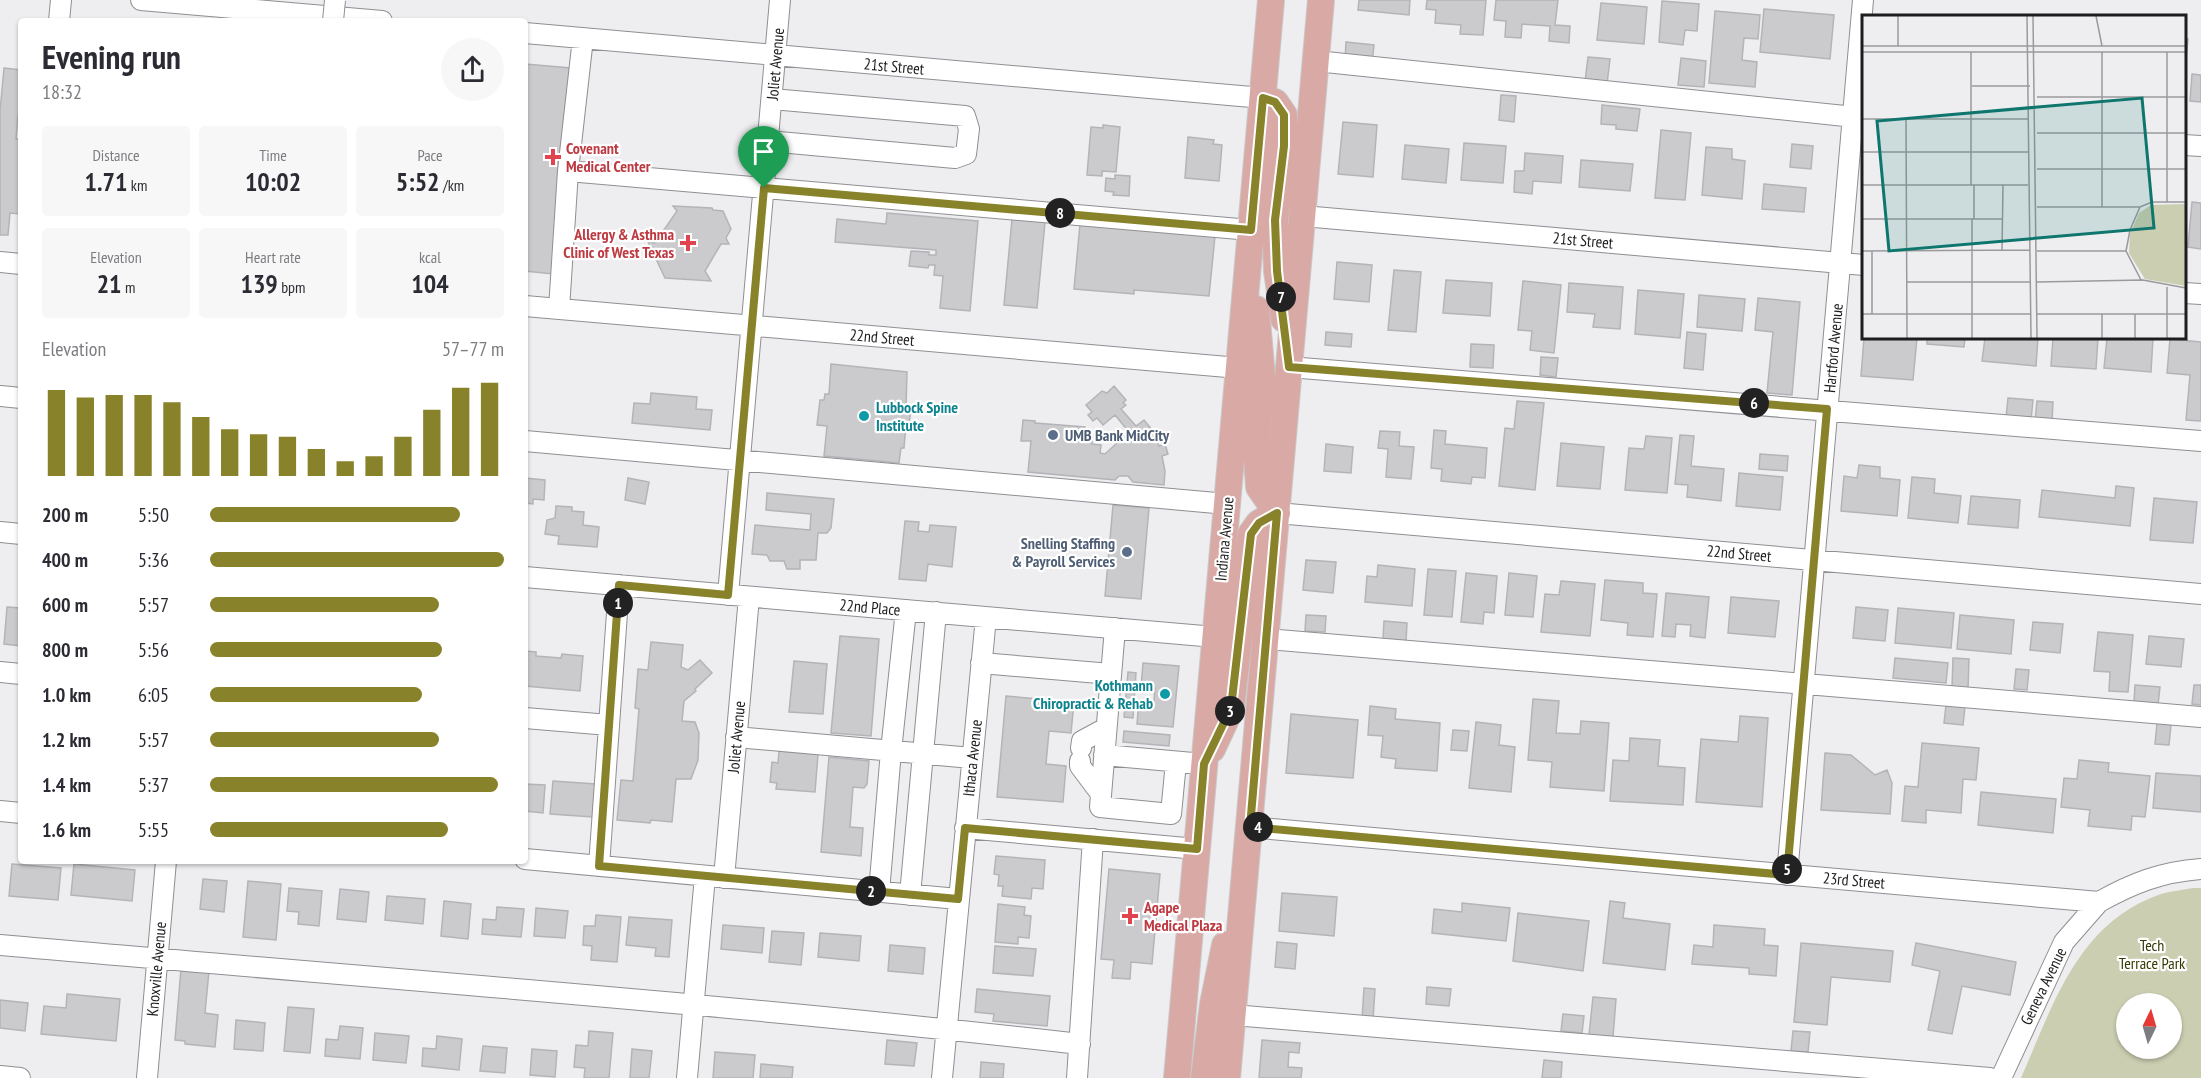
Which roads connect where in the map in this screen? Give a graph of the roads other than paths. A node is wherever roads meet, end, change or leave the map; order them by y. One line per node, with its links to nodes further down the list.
1 (61, 0): 10 (street)
2 (141, 0): 8 (street)
3 (335, 0): 12 (street, bridge)
4 (780, 0): 16 (street, Joliet Avenue)
5 (1271, 0): 18 (main road, Indiana Avenue)
6 (1322, 0): 17 (main road)
7 (1863, 0): 9 (street, Hartford Avenue)
8 (238, 15): 11 (street)
9 (1862, 15)
10 (60, 18)
11 (310, 18)
12 (333, 18)
13 (1862, 24): 20 (street, Hartford Avenue)
14 (528, 33): 15 (street, 21st Street)
15 (583, 38): 16 (street, 21st Street); 24 (street)
16 (776, 55): 18 (street, 21st Street); 19 (street, Joliet Avenue)
17 (1316, 61): 20 (street); 26 (main road)
18 (1263, 98): 27 (main road, Indiana Avenue); 37 (main road)
19 (772, 99): 21 (street, Joliet Avenue); 21 (street)
20 (1858, 118): 29 (street, Hartford Avenue)
21 (768, 141): 25 (street, Joliet Avenue)
22 (2186, 145): 23 (street)
23 (2201, 146)
24 (568, 171): 25 (street); 35 (street)
25 (764, 188): 27 (street); 36 (street, Joliet Avenue)
26 (1303, 216): 29 (street, 21st Street); 37 (main road)
27 (1250, 237): 38 (main road, Indiana Avenue); 46 (main road)
28 (0, 262): 30 (street)
29 (1840, 263): 31 (street, 21st Street); 41 (street, Hartford Avenue)
30 (18, 264)
31 (1862, 265)
32 (2186, 293): 33 (street)
33 (2201, 294)
34 (528, 306): 35 (street, 22nd Street)
35 (559, 309): 36 (street, 22nd Street)
36 (752, 326): 38 (street, 22nd Street); 44 (street, Joliet Avenue)
37 (1290, 364): 41 (street); 46 (main road)
38 (1239, 368): 45 (main road, Indiana Avenue)
39 (0, 396): 40 (street)
40 (18, 398)
41 (1827, 409): 43 (street); 49 (street, Hartford Avenue)
42 (528, 441): 44 (street)
43 (2201, 441)
44 (740, 460): 45 (street); 53 (street, Joliet Avenue)
45 (1227, 504): 59 (main road, Indiana Avenue)
46 (1277, 513): 49 (street, 22nd Street); 60 (main road); 76 (main road)
47 (0, 532): 48 (street)
48 (18, 534)
49 (1814, 560): 52 (street, 22nd Street); 65 (street, Hartford Avenue)
50 (528, 577): 51 (street, 22nd Place)
51 (619, 585): 53 (street, 22nd Place); 68 (street)
52 (2201, 594)
53 (728, 595): 54 (street, 22nd Place)
54 (749, 597): 55 (street, 22nd Place); 70 (street, Joliet Avenue)
55 (906, 610): 56 (street, 22nd Place); 71 (street)
56 (936, 612): 57 (street, 22nd Place); 72 (street)
57 (986, 617): 58 (street, 22nd Place); 61 (street, Ithaca Avenue)
58 (1115, 628): 59 (street, 22nd Place); 64 (street)
59 (1215, 637): 76 (main road, Indiana Avenue)
60 (1266, 639): 65 (street); 80 (main road)
61 (981, 663): 64 (street); 74 (street, Ithaca Avenue)
62 (0, 672): 63 (street)
63 (18, 674)
64 (1111, 674): 69 (street)
65 (1803, 683): 66 (street); 88 (street, Hartford Avenue)
66 (2201, 717)
67 (528, 718): 68 (street)
68 (609, 725): 86 (street)
69 (1106, 728): 73 (street); 77 (street)
70 (736, 737): 71 (street); 89 (street, Joliet Avenue)
71 (891, 751): 72 (street); 90 (street)
72 (922, 754): 74 (street); 91 (street)
73 (1104, 755): 75 (street); 77 (street)
74 (972, 758): 81 (street, Ithaca Avenue)
75 (1176, 762): 76 (street); 77 (street)
76 (1204, 764): 83 (main road, Indiana Avenue)
77 (1101, 794)
78 (0, 812): 79 (street)
79 (18, 813)
80 (1250, 827): 88 (street, 23rd Street); 97 (main road); 107 (main road)
81 (965, 828): 82 (street); 92 (street, Ithaca Avenue)
82 (1093, 839): 83 (street); 99 (street)
83 (1197, 849): 106 (main road, Indiana Avenue)
84 (528, 860): 86 (street)
85 (166, 864): 95 (street, Knoxville Avenue)
86 (599, 866): 89 (street)
87 (2201, 869): 93 (street)
88 (1787, 875): 93 (street, 23rd Street)
89 (714, 877): 90 (street); 96 (street, Joliet Avenue)
90 (879, 892): 91 (street)
91 (910, 895): 92 (street)
92 (958, 899): 98 (street, Ithaca Avenue)
93 (2098, 902): 110 (street, Geneva Avenue)
94 (0, 945): 95 (street)
95 (157, 959): 96 (street); 102 (street, Knoxville Avenue)
96 (693, 1005): 98 (street); 103 (street, Joliet Avenue)
97 (1233, 1015): 108 (main road); 109 (street)
98 (946, 1029): 99 (street); 104 (street, Ithaca Avenue)
99 (1080, 1044): 105 (street)
100 (0, 1076): 101 (street)
101 (20, 1078)
102 (147, 1078)
103 (687, 1078)
104 (942, 1078)
105 (1077, 1078)
106 (1177, 1078)
107 (1204, 1078)
108 (1227, 1078)
109 (1990, 1078)
110 (2001, 1078)

